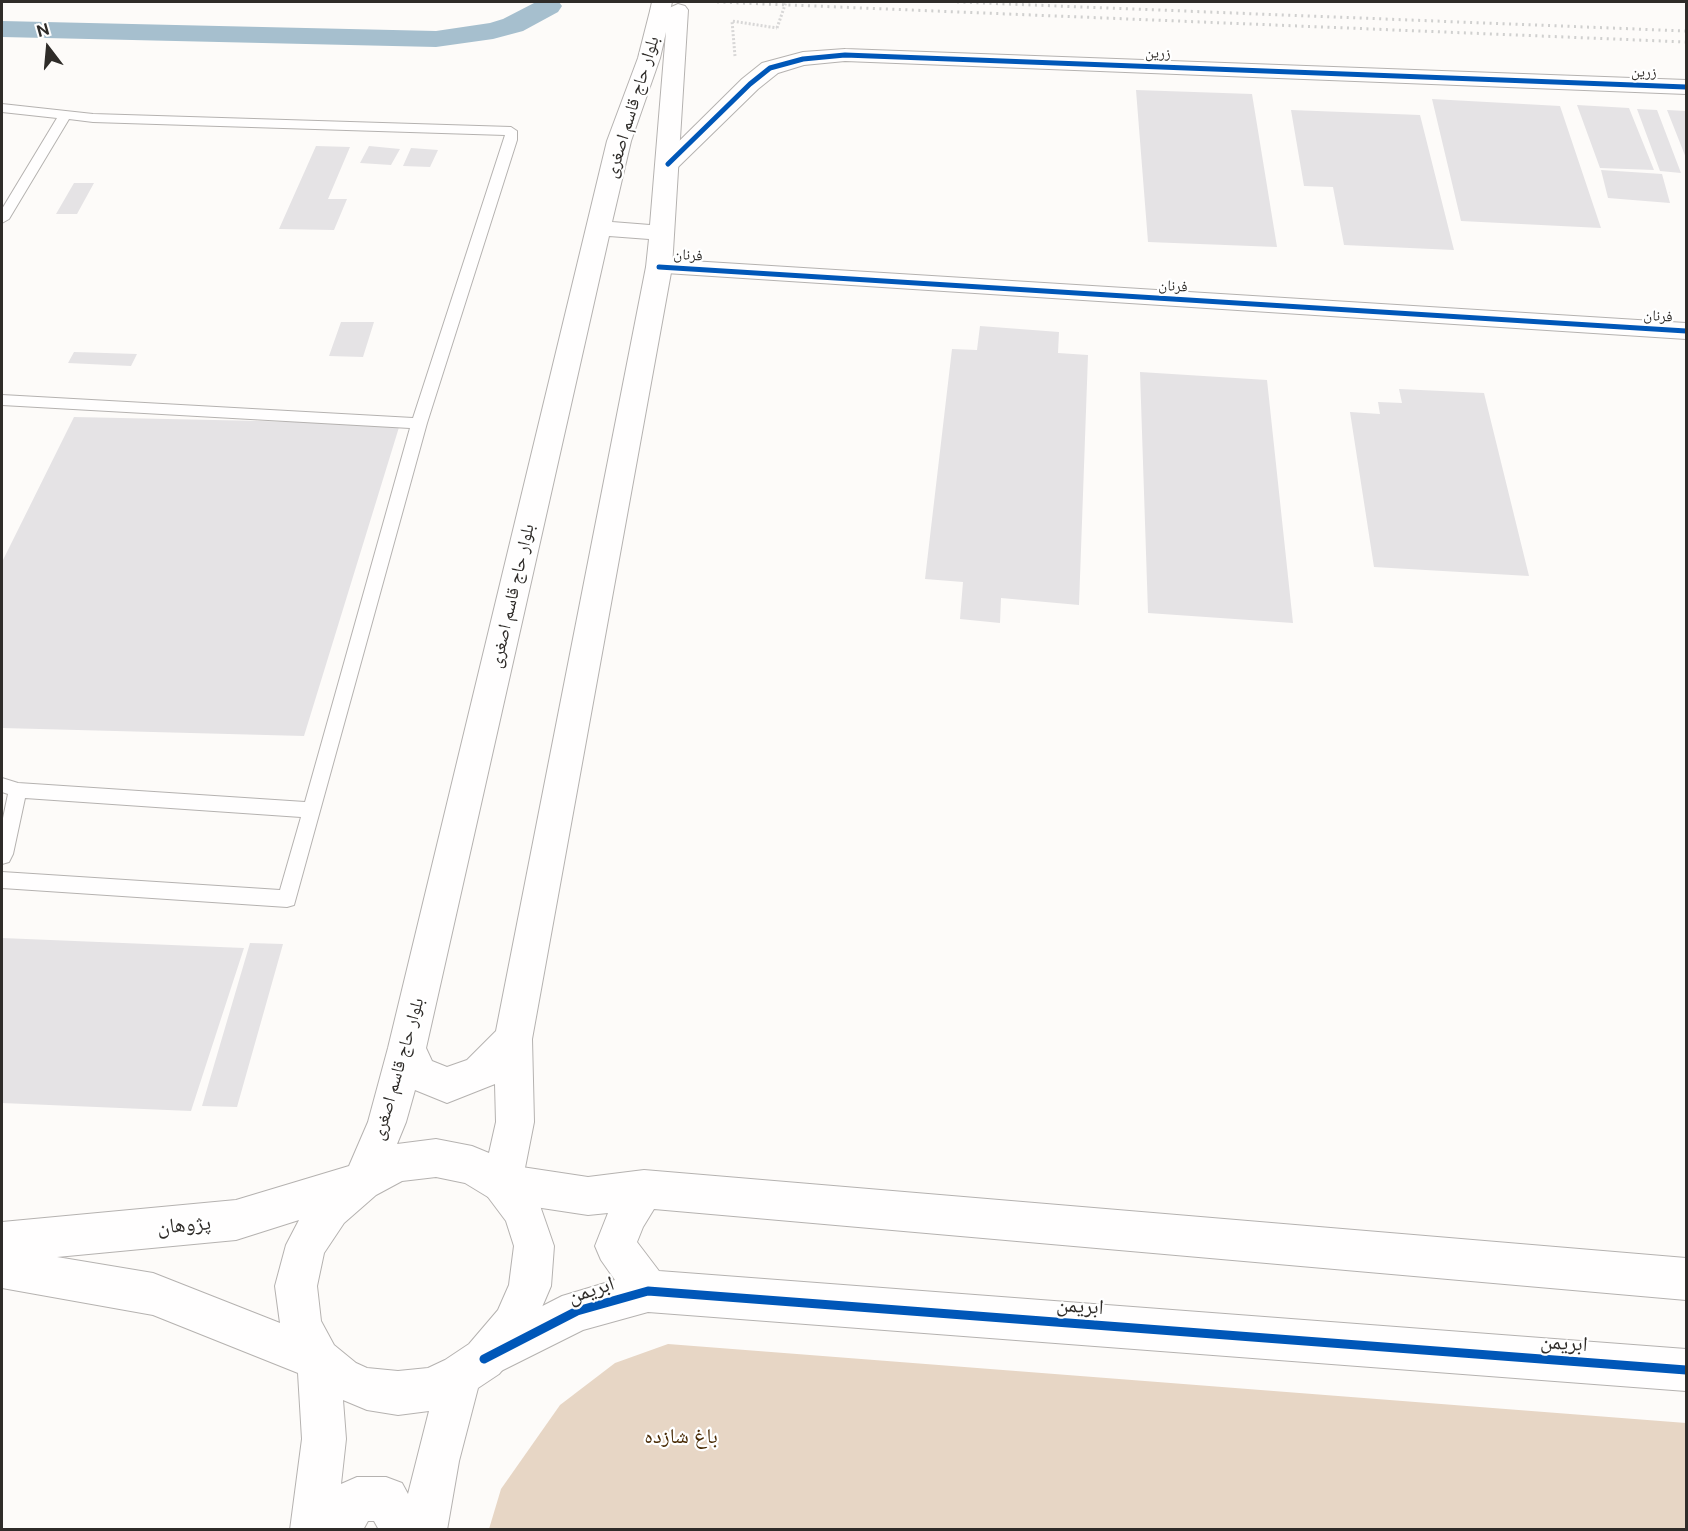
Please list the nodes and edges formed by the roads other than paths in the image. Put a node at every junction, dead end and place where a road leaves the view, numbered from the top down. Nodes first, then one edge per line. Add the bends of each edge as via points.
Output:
1 (670, 6) edge
2 (1686, 87) edge
3 (2, 108) edge
4 (65, 115) junction
5 (668, 164) junction
6 (2, 219) edge
7 (599, 228) junction
8 (662, 233) junction
9 (658, 267) junction
10 (1686, 331) edge
11 (2, 400) edge
12 (419, 423) junction
13 (10, 787) edge
14 (312, 810) junction
15 (2, 856) edge
16 (2, 880) edge
17 (513, 1039) junction
18 (407, 1048) junction
19 (362, 1181) junction
20 (502, 1183) junction
21 (644, 1189) junction
22 (2, 1242) edge
23 (2, 1268) edge
24 (1686, 1279) edge
25 (648, 1291) junction
26 (319, 1360) junction
27 (472, 1367) junction
28 (1686, 1370) edge
29 (313, 1530) edge
30 (336, 1530) edge
31 (405, 1530) edge
32 (424, 1530) edge

1 - 5 main road, بلوار حاج قاسم اصغری
1 - 7 main road, بلوار حاج قاسم اصغری via 619,141
2 - 5 main road, زرین via 845,55 802,58 770,68
3 - 4 lane
4 - 6 lane
4 - 12 lane via 511,131
5 - 8 main road, بلوار حاج قاسم اصغری
7 - 8 main road
7 - 18 main road, بلوار حاج قاسم اصغری
8 - 9 main road, بلوار حاج قاسم اصغری
9 - 10 main road, فرنان
9 - 17 main road, بلوار حاج قاسم اصغری
11 - 12 lane
12 - 14 lane
13 - 14 lane
13 - 15 lane
14 - 16 lane via 287,899
17 - 18 main road via 480,1073 447,1085 418,1074
17 - 20 main road, بلوار حاج قاسم اصغری via 515,1122
18 - 19 main road, بلوار حاج قاسم اصغری via 387,1122
19 - 20 main road via 398,1163 436,1158 472,1165
19 - 22 main road, پژوهان via 236,1220
19 - 26 main road via 330,1209 306,1245 296,1286 301,1325
20 - 21 main road via 588,1196
20 - 27 main road via 523,1211 534,1246 530,1286 513,1325
21 - 24 main road
21 - 25 main road via 627,1215 615,1246
23 - 26 main road via 153,1294
25 - 27 main road, ابریمن via 577,1311
25 - 28 main road, ابریمن
26 - 27 main road, ابریمن via 340,1378 367,1389 398,1393 430,1389
26 - 29 main road via 324,1438
27 - 32 main road via 437,1461
30 - 31 main road via 357,1499 386,1499

